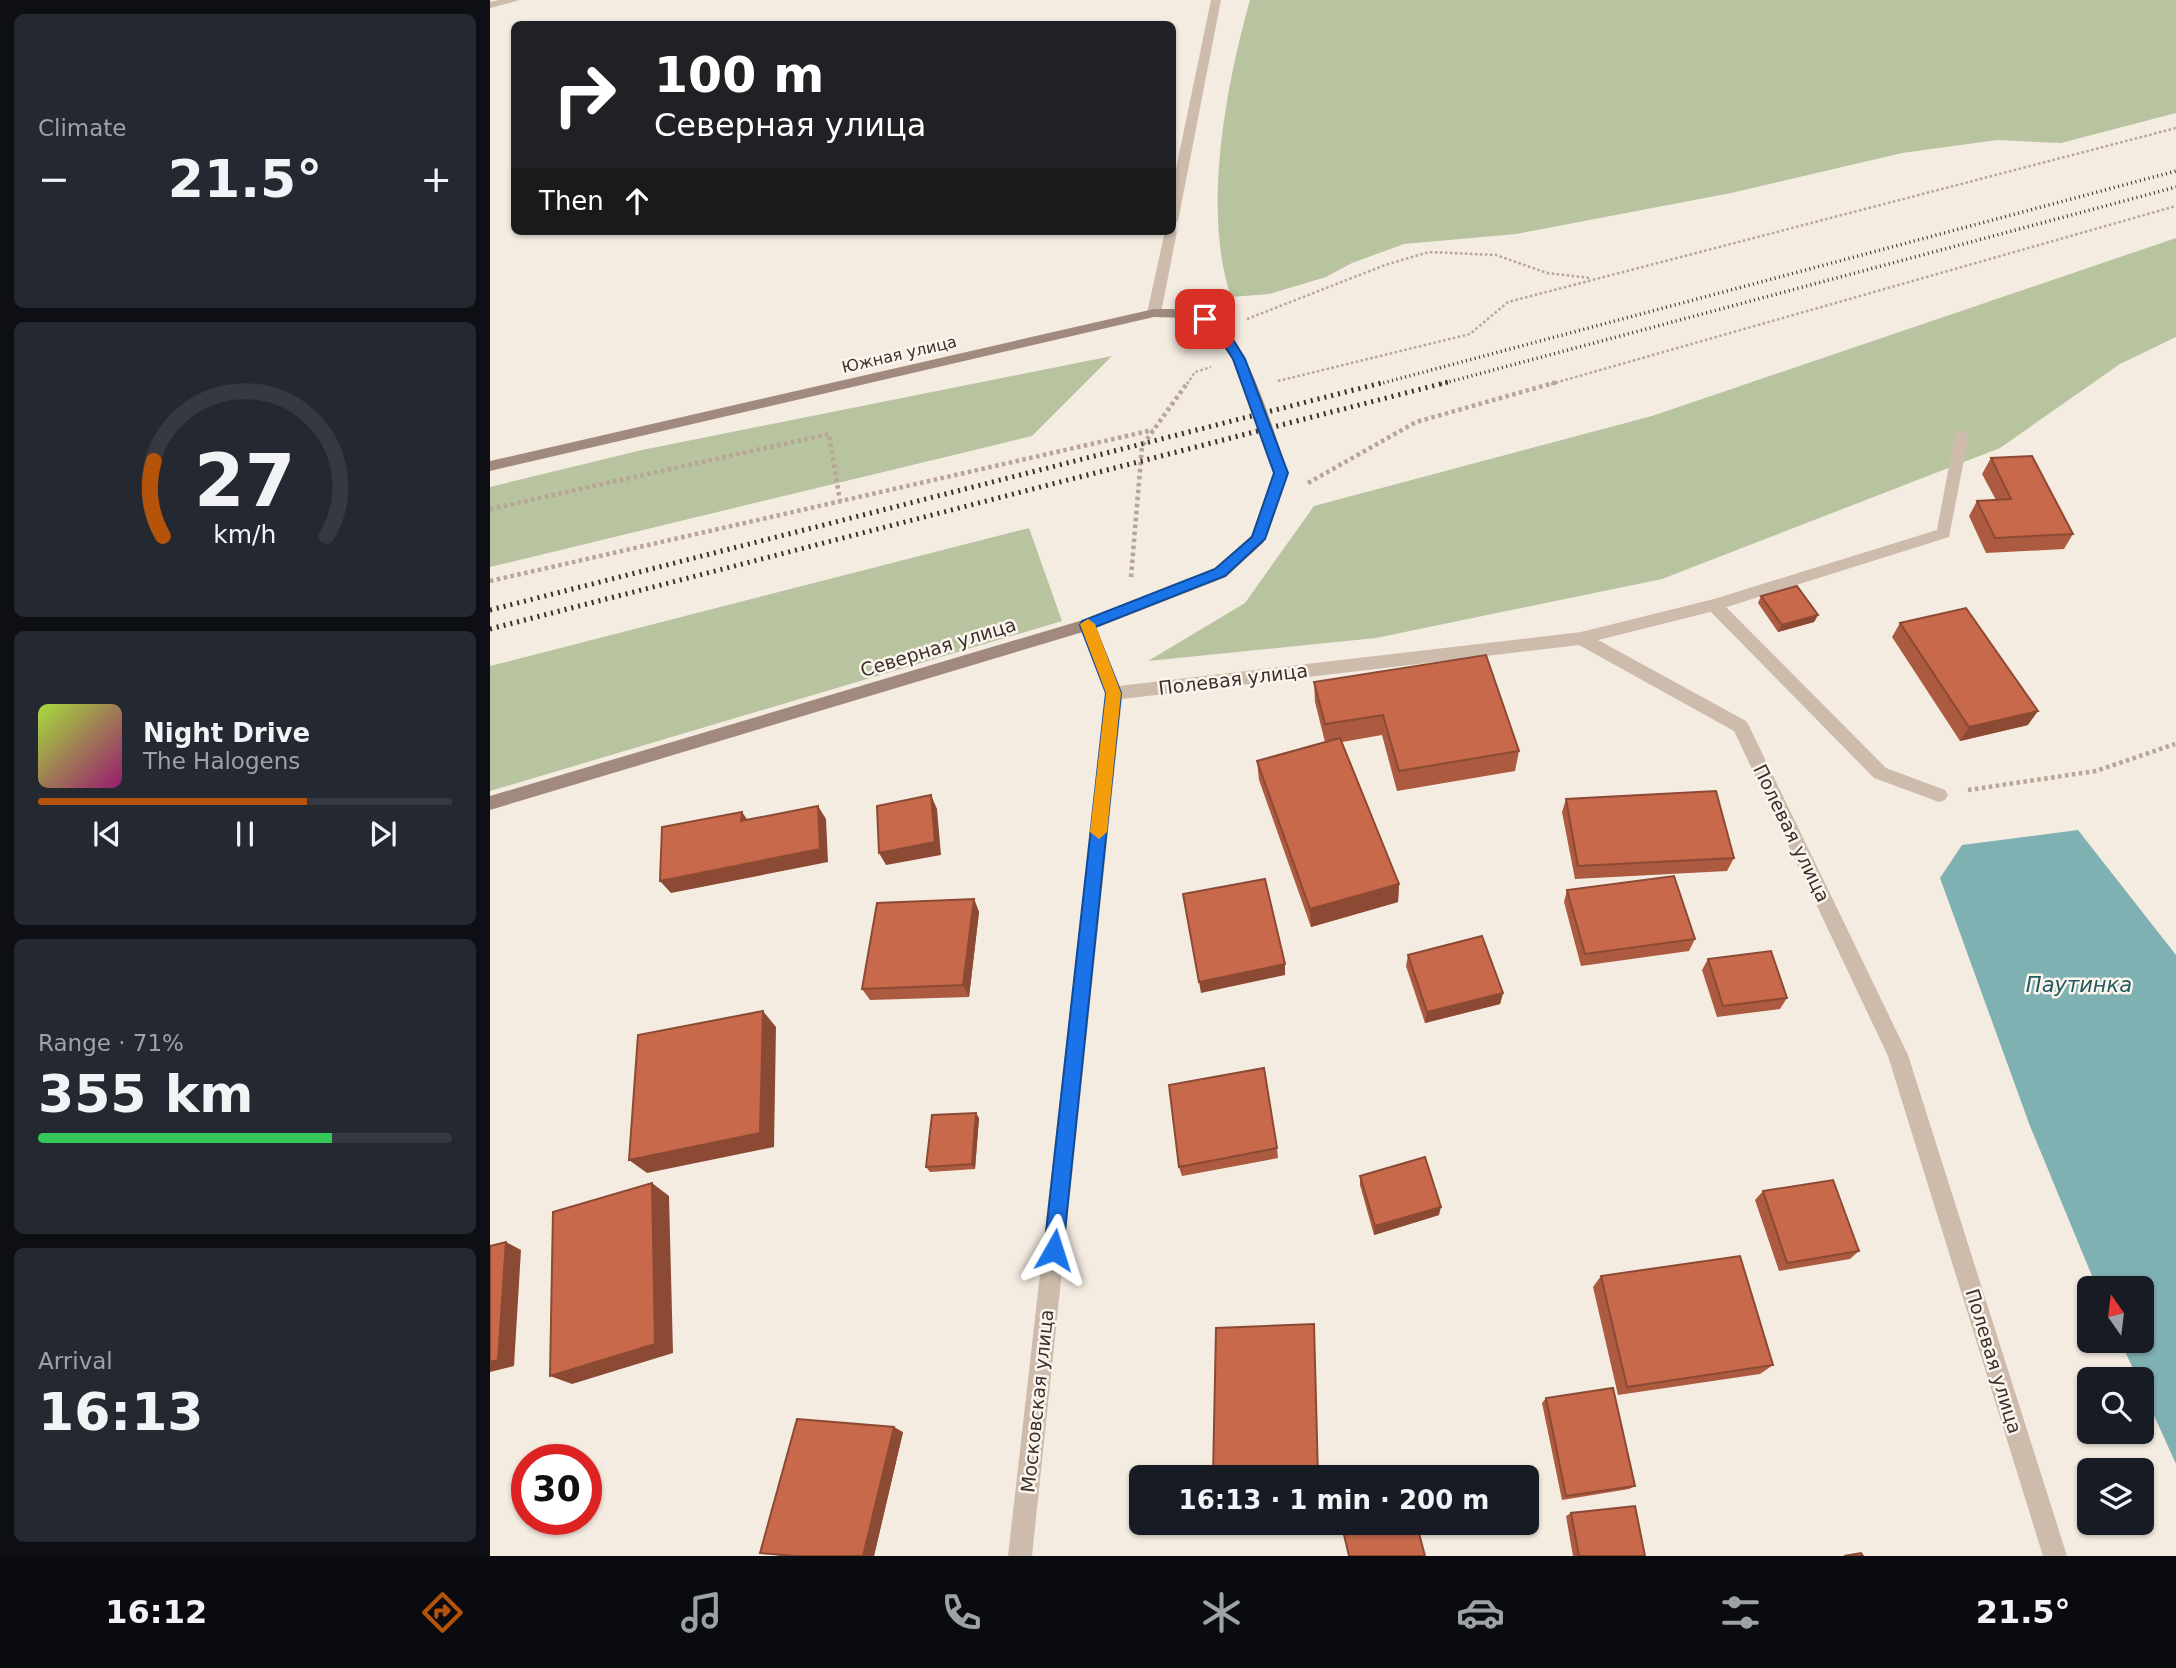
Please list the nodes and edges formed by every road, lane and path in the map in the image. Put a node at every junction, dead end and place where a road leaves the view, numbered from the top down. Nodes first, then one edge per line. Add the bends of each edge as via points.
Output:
1 (515, 0) edge
2 (1216, 0) edge
3 (490, 5) edge
4 (2176, 128) edge
5 (1176, 201) edge
6 (2176, 206) edge
7 (1170, 235) edge
8 (1594, 279) junction
9 (1154, 313) junction
10 (1219, 328) junction
11 (1239, 359) junction
12 (1249, 388) junction
13 (1153, 430) junction
14 (1962, 434) dead end
15 (490, 466) edge
16 (841, 501) junction
17 (1273, 502) junction
18 (490, 509) edge
19 (490, 581) edge
20 (1714, 605) junction
21 (1129, 608) junction
22 (1087, 625) junction
23 (1581, 638) junction
24 (1114, 693) junction
25 (2175, 744) edge
26 (1939, 795) joint
27 (490, 803) edge
28 (1020, 1556) edge
29 (2055, 1556) edge

1 - 3 street
2 - 5 street
4 - 8 path
6 - 17 path via 1416,422
7 - 9 street
8 - 10 path via 1547,273 1496,255 1429,252
8 - 12 path via 1507,302 1470,334
9 - 10 street, Южная улица via 1187,314
9 - 15 street, Южная улица
10 - 11 street
11 - 12 street
11 - 13 path via 1195,372
12 - 17 street, Северная улица via 1281,473
13 - 16 path
13 - 21 path via 1142,446 1139,462
14 - 20 street via 1944,533
16 - 18 path via 829,434
16 - 19 path
17 - 21 street, Северная улица via 1258,539 1220,573
20 - 23 street
20 - 26 street via 1880,773
21 - 22 street, Северная улица
22 - 24 street, Московская улица
22 - 27 street, Северная улица
23 - 24 street, Полевая улица
23 - 29 street, Полевая улица via 1740,726 1898,1055
24 - 28 street, Московская улица
25 - 26 path via 2096,771

